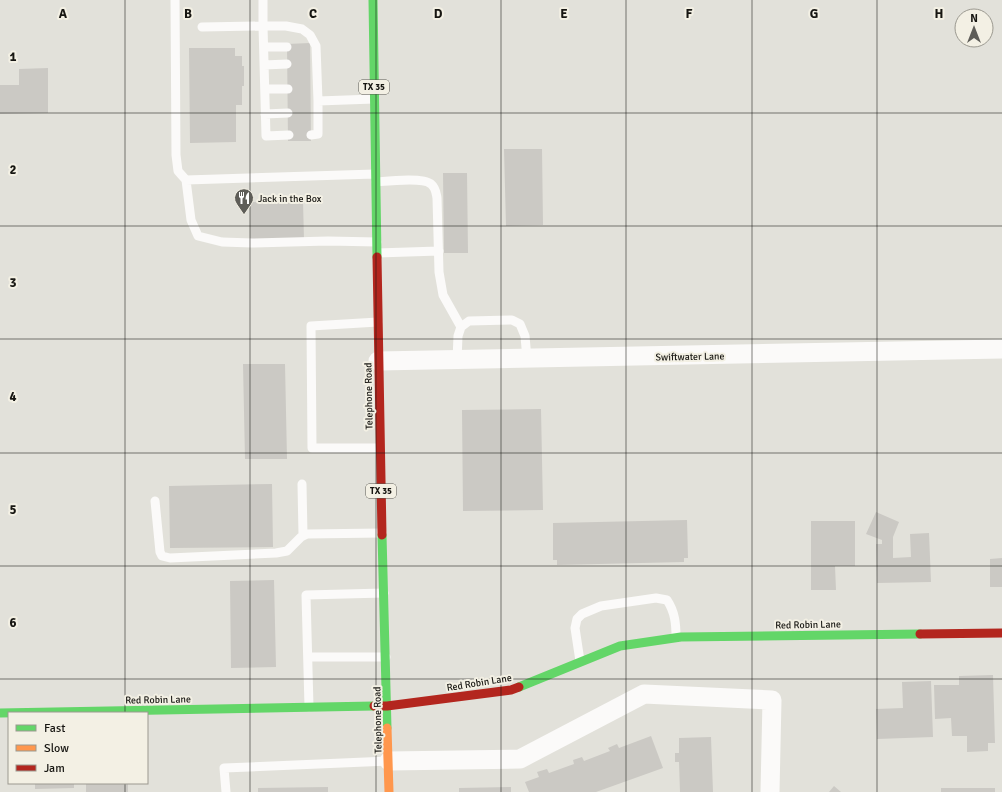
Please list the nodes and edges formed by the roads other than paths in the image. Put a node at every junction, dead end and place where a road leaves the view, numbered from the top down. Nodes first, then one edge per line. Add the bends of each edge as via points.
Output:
1 (175, 0) edge
2 (263, 0) edge
3 (373, 0) edge
4 (264, 26) junction
5 (202, 27) dead end
6 (264, 47) junction
7 (287, 47) dead end
8 (288, 64) dead end
9 (264, 65) junction
10 (265, 89) junction
11 (288, 89) dead end
12 (374, 99) junction
13 (318, 101) junction
14 (288, 113) dead end
15 (265, 114) junction
16 (312, 134) dead end
17 (289, 135) dead end
18 (376, 178) junction
19 (186, 180) junction
20 (377, 242) junction
21 (439, 251) junction
22 (377, 253) junction
23 (378, 322) junction
24 (461, 327) junction
25 (1002, 349) edge
26 (527, 359) junction
27 (457, 360) junction
28 (378, 361) junction
29 (380, 448) junction
30 (302, 484) dead end
31 (155, 501) dead end
32 (382, 532) junction
33 (304, 535) junction
34 (384, 593) junction
35 (1002, 633) edge
36 (676, 637) junction
37 (308, 657) junction
38 (386, 657) junction
39 (580, 662) junction
40 (387, 706) junction
41 (309, 707) junction
42 (52, 712) edge
43 (389, 761) junction
44 (226, 792) edge
45 (389, 792) edge
46 (770, 792) edge

1 - 19 lane via 176,155 178,171
2 - 4 lane
3 - 12 street, Telephone Road / TX 35
4 - 5 lane
4 - 6 lane
4 - 13 lane via 302,29 310,35 314,88
6 - 7 lane
6 - 9 lane
8 - 9 lane
9 - 10 lane
10 - 11 lane
10 - 15 lane
12 - 13 lane
12 - 18 street, Telephone Road / TX 35
13 - 16 lane via 314,112 318,134
14 - 15 lane
15 - 17 lane via 266,136
18 - 19 lane
18 - 20 street, Telephone Road / TX 35
18 - 21 lane via 430,183 438,198
19 - 20 lane via 191,220 198,236 222,242
20 - 22 street, Telephone Road / TX 35
21 - 22 lane
21 - 24 lane via 443,295
22 - 23 street, Telephone Road / TX 35
23 - 28 street, Telephone Road / TX 35
23 - 29 lane via 311,326 312,448
24 - 26 lane via 469,322 512,320 520,324 525,336
24 - 27 lane
25 - 26 street, Swiftwater Lane
26 - 27 street, Swiftwater Lane
27 - 28 street, Swiftwater Lane
28 - 29 street, Telephone Road / TX 35
29 - 32 street, Telephone Road / TX 35
30 - 33 lane
31 - 33 lane via 160,552 166,558 276,553 287,550
32 - 33 lane
32 - 34 street, Telephone Road / TX 35
34 - 37 lane via 306,595
34 - 38 street, Telephone Road / TX 35
35 - 36 street, Red Robin Lane
36 - 39 street, Red Robin Lane via 620,646
36 - 39 lane via 672,607 667,600 656,598 600,606 576,619
37 - 38 lane
37 - 41 lane
38 - 40 street, Telephone Road / TX 35
39 - 40 street, Red Robin Lane via 511,690
40 - 41 street, Red Robin Lane
40 - 43 street, Telephone Road / TX 35
41 - 42 street, Red Robin Lane
43 - 44 lane via 224,768
43 - 45 street, Telephone Road / TX 35
43 - 46 street via 520,759 644,694 772,700

